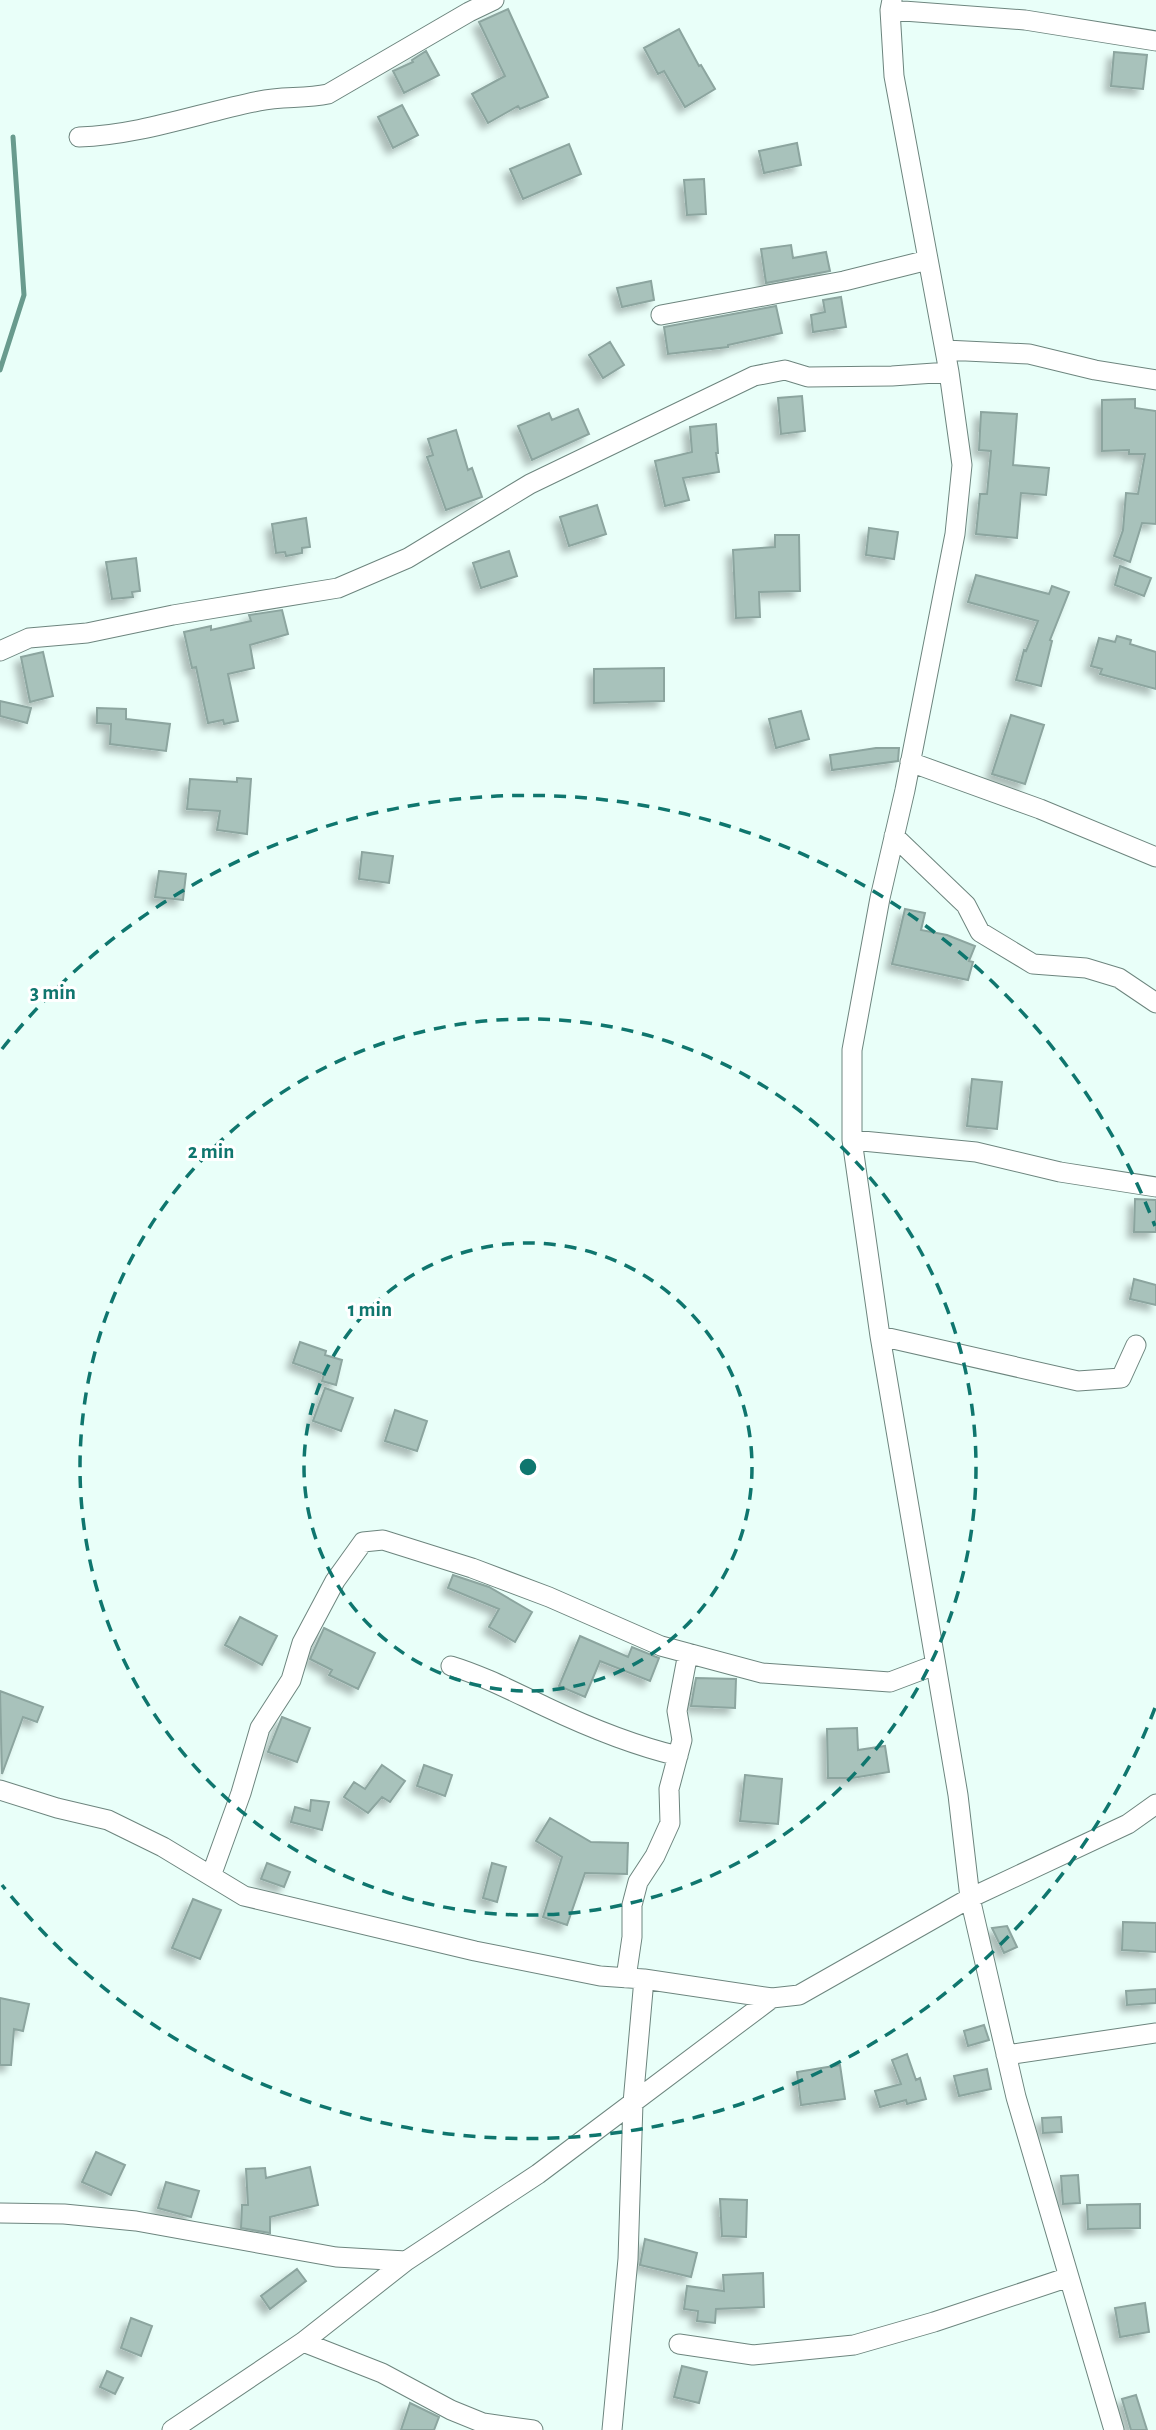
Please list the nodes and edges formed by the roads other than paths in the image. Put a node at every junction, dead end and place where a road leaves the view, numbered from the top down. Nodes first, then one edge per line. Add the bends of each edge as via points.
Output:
1 (494, 0) edge
2 (891, 5) edge
3 (1156, 41) edge
4 (79, 137) dead end
5 (928, 260) junction
6 (661, 315) dead end
7 (945, 350) junction
8 (949, 372) junction
9 (1156, 380) edge
10 (0, 651) edge
11 (910, 762) junction
12 (894, 836) junction
13 (1156, 857) edge
14 (1156, 1003) edge
15 (852, 1140) junction
16 (1156, 1187) edge
17 (880, 1336) junction
18 (1136, 1345) dead end
19 (688, 1653) junction
20 (935, 1665) junction
21 (451, 1666) dead end
22 (678, 1756) junction
23 (0, 1790) edge
24 (1156, 1804) edge
25 (211, 1875) junction
26 (970, 1898) junction
27 (635, 1979) junction
28 (772, 1998) junction
29 (1156, 2033) edge
30 (1006, 2055) junction
31 (633, 2103) junction
32 (0, 2213) edge
33 (406, 2261) junction
34 (1069, 2277) junction
35 (303, 2342) junction
36 (679, 2344) dead end
37 (172, 2430) edge
38 (533, 2430) edge
39 (611, 2430) edge
40 (1114, 2430) edge

1 - 4 street via 328,94 269,99 110,136
2 - 3 street
2 - 5 street via 894,76
5 - 6 street via 844,281
5 - 7 street
7 - 8 street
7 - 9 street via 1030,354
8 - 10 street via 808,377 785,370 754,376 530,484 408,558 338,588 87,633 29,638
8 - 11 street via 962,465 955,534
11 - 12 street
11 - 13 street
12 - 14 street via 966,905 980,932 1033,964 1086,968 1119,978
12 - 15 street via 852,1050
15 - 16 street via 976,1152 1060,1172
15 - 17 street
17 - 18 street via 1078,1381 1121,1378
17 - 20 street
19 - 20 street via 762,1673 890,1682
19 - 22 street via 677,1712 682,1740
19 - 25 street via 471,1568 383,1540 363,1542 335,1581 302,1643 291,1680 260,1728
20 - 26 street
21 - 22 street via 610,1735
22 - 27 street via 669,1788 670,1823 638,1882 632,1905
23 - 25 street via 108,1820
24 - 26 street via 1128,1824
25 - 27 street via 244,1896 475,1951
26 - 28 street via 809,1990
26 - 30 street
27 - 28 street
27 - 31 street
28 - 31 street
29 - 30 street
30 - 34 street
31 - 33 street via 538,2174
31 - 39 street via 628,2259
32 - 33 street via 136,2221 336,2257
33 - 35 street
34 - 36 street via 854,2345 753,2355
34 - 40 street
35 - 37 street
35 - 38 street via 382,2373 483,2423

